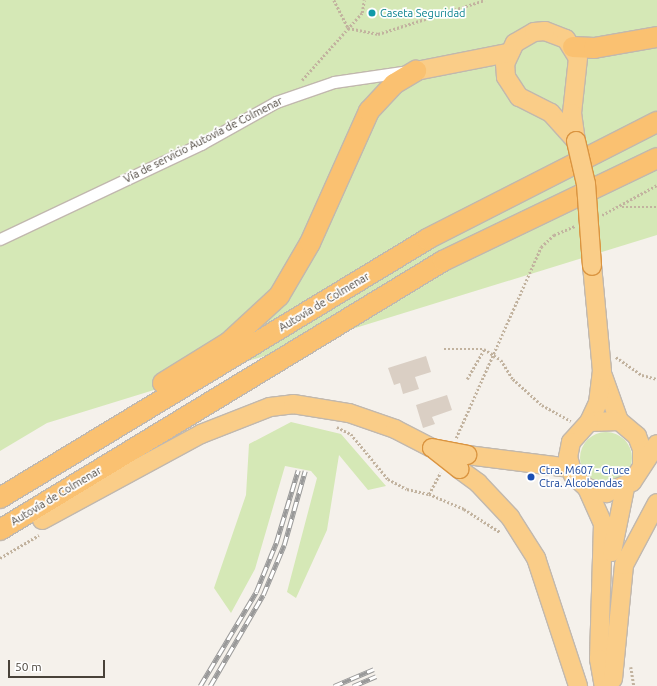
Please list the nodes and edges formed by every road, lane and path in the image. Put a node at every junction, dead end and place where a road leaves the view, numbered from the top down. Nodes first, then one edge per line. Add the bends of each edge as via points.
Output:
1 (334, 0) edge
2 (364, 0) edge
3 (485, 0) edge
4 (348, 28) junction
5 (657, 37) edge
6 (573, 48) junction
7 (508, 53) junction
8 (416, 71) junction
9 (298, 83) dead end
10 (657, 122) edge
11 (576, 141) junction
12 (657, 158) edge
13 (657, 184) edge
14 (622, 207) junction
15 (657, 207) edge
16 (600, 216) dead end
17 (578, 225) dead end
18 (0, 240) edge
19 (598, 339) junction
20 (444, 349) dead end
21 (484, 349) junction
22 (493, 355) junction
23 (602, 372) junction
24 (467, 379) dead end
25 (657, 379) edge
26 (619, 421) junction
27 (332, 424) dead end
28 (585, 425) junction
29 (460, 430) dead end
30 (657, 444) edge
31 (463, 462) junction
32 (642, 464) junction
33 (570, 468) junction
34 (440, 473) dead end
35 (587, 488) junction
36 (625, 488) junction
37 (0, 490) edge
38 (429, 494) junction
39 (0, 498) edge
40 (657, 503) edge
41 (44, 525) junction
42 (0, 530) edge
43 (505, 537) dead end
44 (0, 546) edge
45 (0, 558) edge
46 (610, 684) edge
47 (578, 686) edge

1 - 4 path
2 - 4 path via 362,13
3 - 4 path via 378,34
4 - 9 path
5 - 6 highway via 594,48
6 - 7 highway via 556,33 539,31 523,36
6 - 11 highway via 579,70 574,91
7 - 8 highway
7 - 11 highway via 506,77 511,88 519,97 551,113
8 - 18 street, Vía de servicio Autovía de Colmenar via 334,82 276,102 201,144
8 - 37 highway via 394,84 369,111 300,263 265,311 229,342 37,460
10 - 39 highway, Autovía de Colmenar via 427,239
11 - 19 highway, bridge via 586,184
12 - 42 highway, Autovía de Colmenar via 443,261
13 - 14 path
14 - 15 path
14 - 16 path
17 - 22 path via 554,235 541,247
19 - 23 highway
19 - 25 path via 623,364
20 - 21 path
21 - 22 path
21 - 24 path
22 - 28 path via 542,405
22 - 29 path
23 - 26 highway
23 - 28 highway via 598,403
26 - 28 highway
26 - 32 highway via 637,436 642,449
27 - 38 path via 351,434 388,479 407,489
28 - 33 highway via 571,442
30 - 32 highway
31 - 33 highway
31 - 41 highway, bridge via 395,429 349,413 293,404 270,407 201,434
31 - 47 highway via 478,483 510,517 536,558
32 - 36 highway
33 - 35 highway
34 - 38 path
35 - 36 highway via 606,493
35 - 46 highway via 603,524 599,659
36 - 46 highway via 612,553
38 - 43 path via 464,509 496,527
40 - 46 highway via 624,565
41 - 44 highway
41 - 45 path

